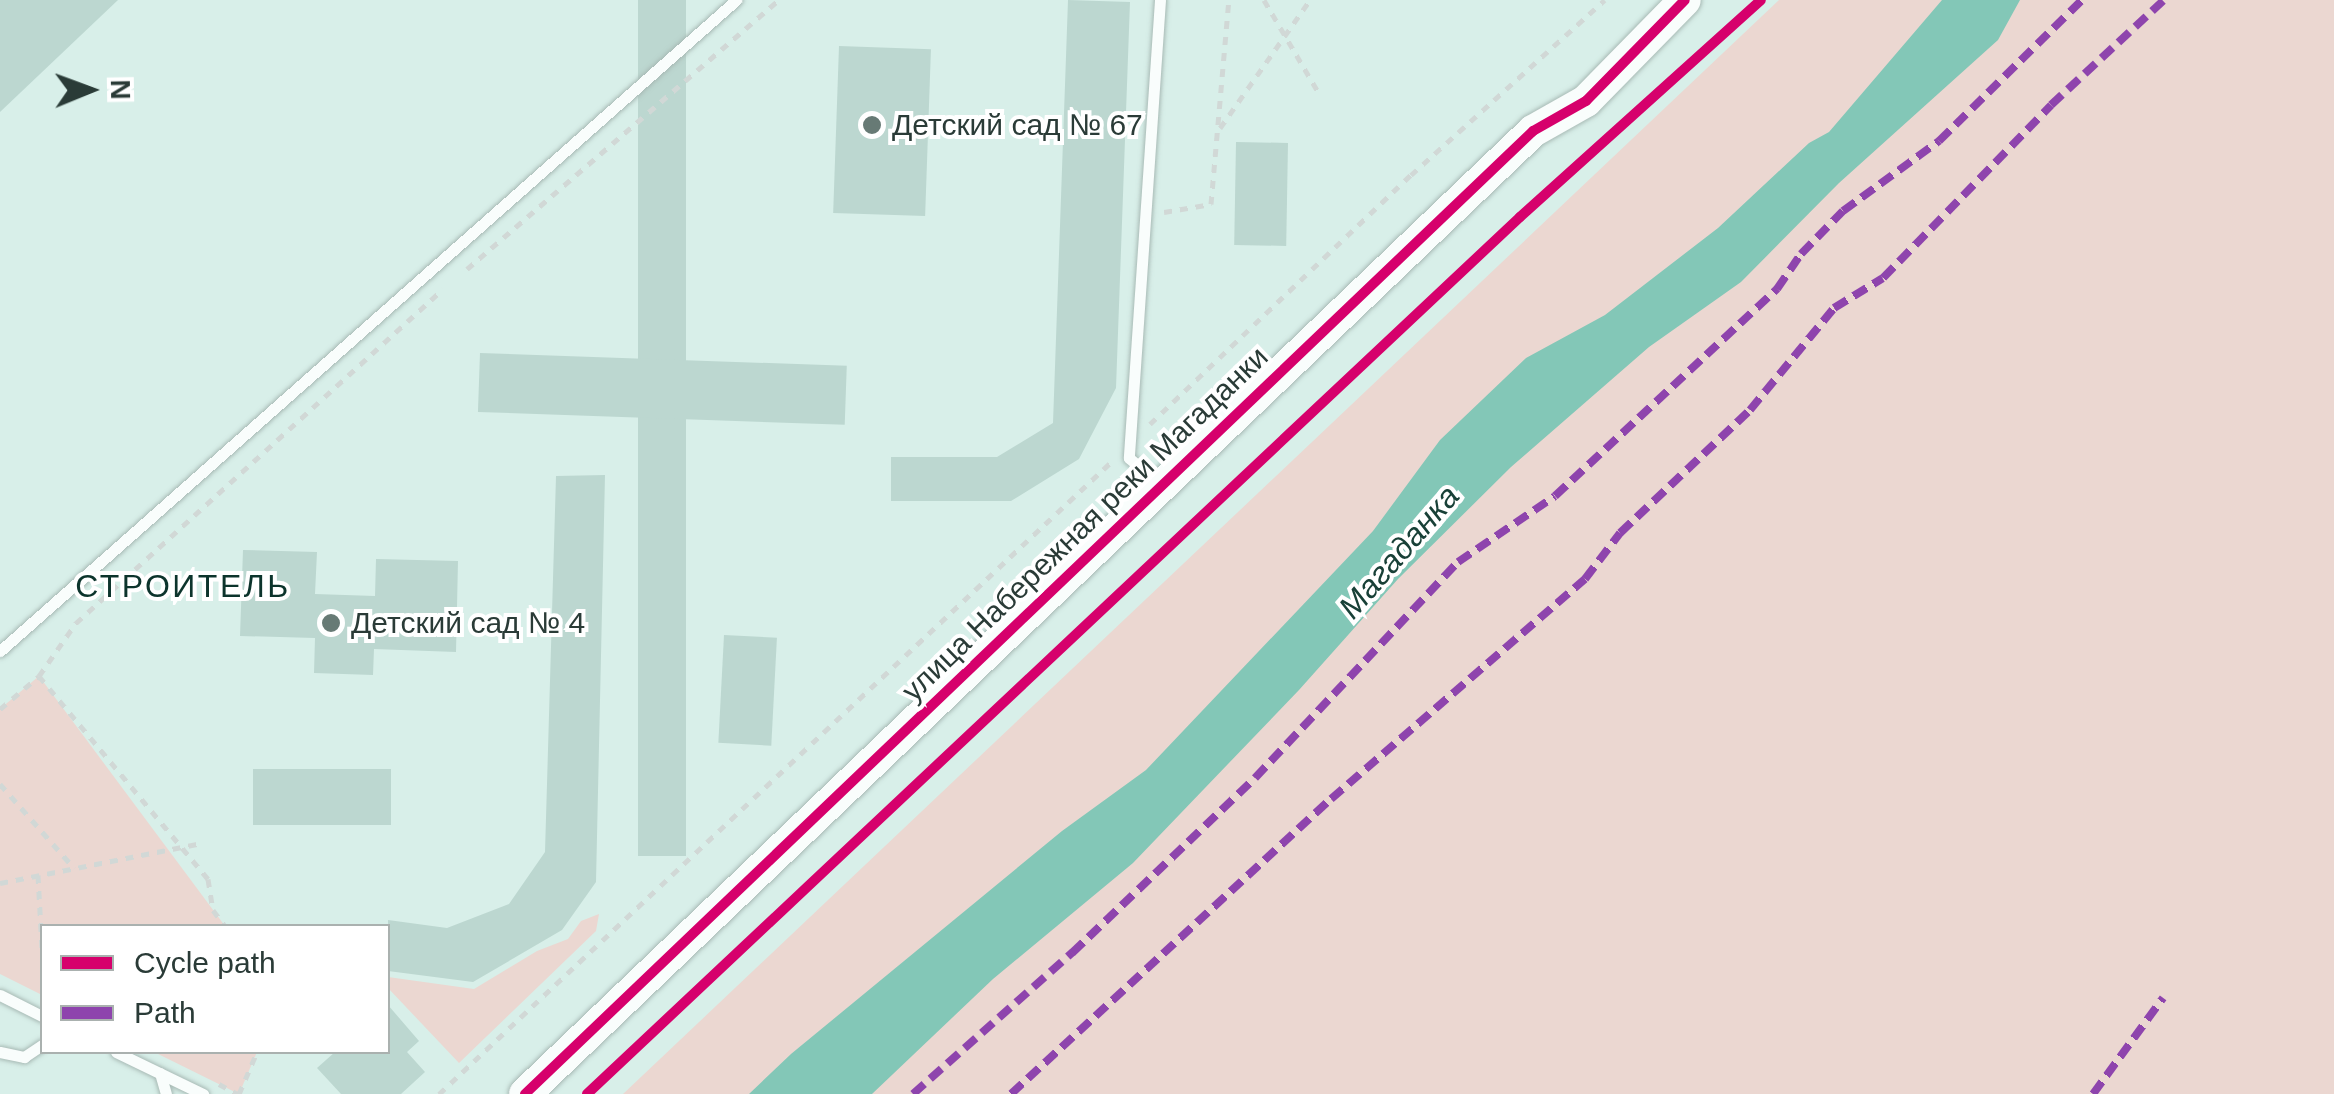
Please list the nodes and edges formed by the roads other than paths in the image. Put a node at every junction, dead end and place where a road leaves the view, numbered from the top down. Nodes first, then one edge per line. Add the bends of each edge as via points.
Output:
1 (736, 0) edge
2 (1160, 0) edge
3 (1685, 0) edge
4 (1162, 486) junction
5 (0, 651) edge
6 (0, 994) edge
7 (40, 1015) edge
8 (40, 1045) edge
9 (0, 1052) edge
10 (120, 1054) edge
11 (160, 1072) junction
12 (166, 1094) edge
13 (203, 1094) edge
14 (526, 1094) edge

1 - 5 lane
2 - 4 lane via 1129,458
3 - 4 street, улица Набережная реки Магаданки via 1586,101 1533,132
4 - 14 street, улица Набережная реки Магаданки
6 - 7 lane
8 - 9 lane via 24,1056
10 - 11 lane
11 - 12 lane
11 - 13 lane

